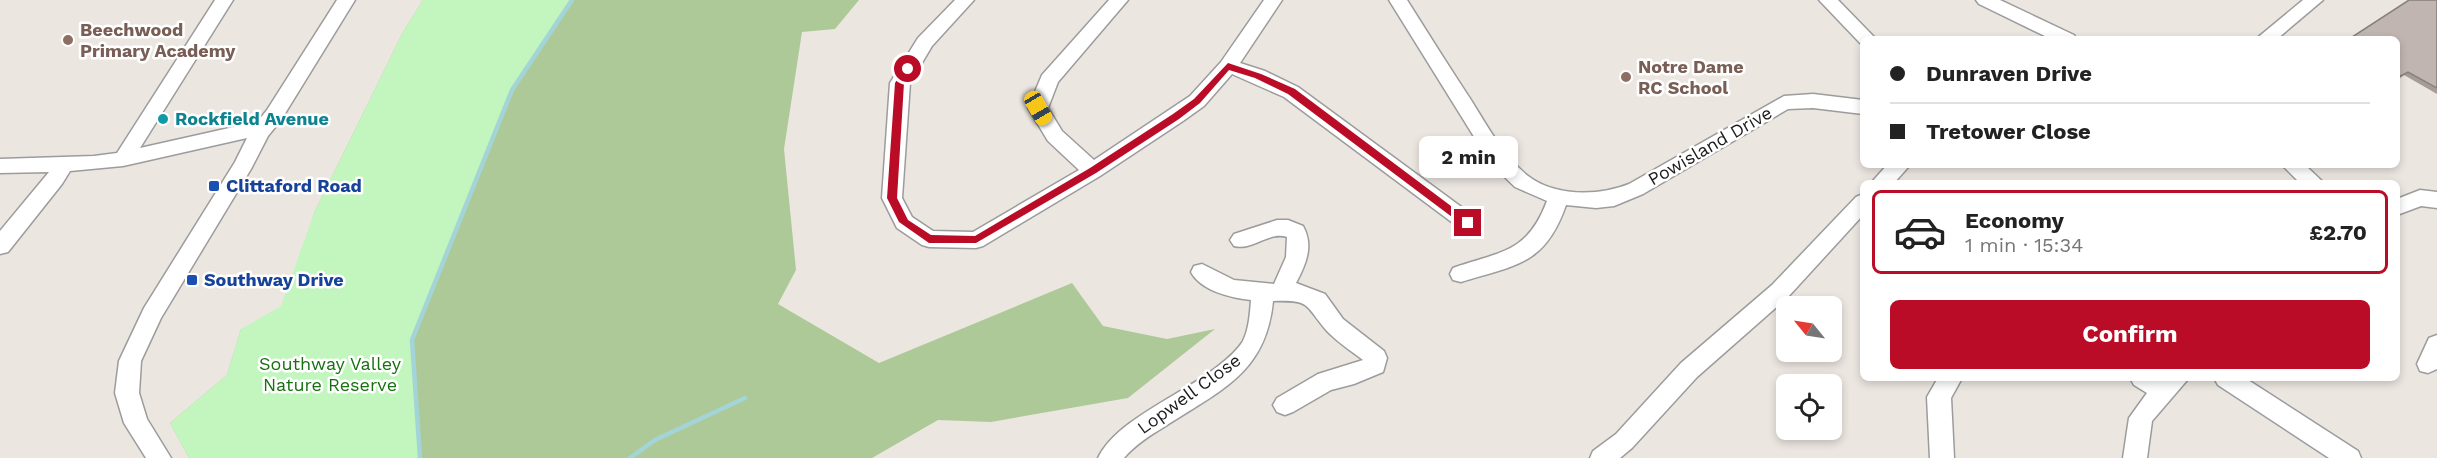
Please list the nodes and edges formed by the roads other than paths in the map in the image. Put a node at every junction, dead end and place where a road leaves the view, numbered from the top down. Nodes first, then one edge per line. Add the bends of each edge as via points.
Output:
1 (224, 0) edge
2 (346, 0) edge
3 (965, 0) edge
4 (1119, 0) edge
5 (1273, 0) edge
6 (1398, 0) edge
7 (1828, 0) edge
8 (1984, 0) edge
9 (2314, 0) edge
10 (1864, 36) edge
11 (2061, 36) edge
12 (2269, 36) edge
13 (1228, 66) junction
14 (1860, 107) edge
15 (260, 132) junction
16 (123, 159) junction
17 (63, 165) junction
18 (0, 166) edge
19 (1897, 168) edge
20 (2296, 168) edge
21 (1093, 171) junction
22 (1884, 180) edge
23 (2310, 180) edge
24 (1559, 197) junction
25 (2437, 200) edge
26 (1860, 205) edge
27 (2400, 206) edge
28 (1468, 223) dead end
29 (1241, 240) dead end
30 (0, 246) edge
31 (1202, 272) dead end
32 (1461, 274) dead end
33 (1272, 292) junction
34 (1948, 381) edge
35 (2231, 381) edge
36 (2160, 382) edge
37 (1285, 405) dead end
38 (159, 458) edge
39 (1110, 458) edge
40 (1602, 458) edge
41 (1942, 458) edge
42 (2134, 458) edge
43 (2349, 458) edge

1 - 16 street
2 - 15 street
3 - 21 street via 925,42 900,83 892,198 904,222 929,239 976,240
4 - 21 street via 1049,80 1038,108 1055,136
5 - 13 street
6 - 24 street, Powisland Drive via 1498,159 1522,182
7 - 10 street
8 - 11 street
9 - 12 street
13 - 21 street via 1197,101
13 - 28 street via 1292,92
14 - 24 street, Powisland Drive via 1813,101 1784,103 1636,189 1596,201
15 - 16 street via 247,131
15 - 38 street via 129,361 127,393 136,423
16 - 17 street
17 - 18 street
17 - 30 street
19 - 22 street
20 - 23 street
24 - 32 street via 1550,224 1538,242 1516,257
25 - 27 street via 2420,198
26 - 40 street via 1780,291 1689,370 1624,441
29 - 33 street, Lopwell Close via 1279,228 1288,228 1299,237 1297,255
31 - 33 street via 1231,288
33 - 37 street via 1298,292 1317,300 1335,325 1363,336 1376,358 1375,366 1320,384
33 - 39 street, Lopwell Close via 1251,347 1242,359 1125,439
34 - 41 street via 1939,397
35 - 43 street via 2326,434
36 - 42 street via 2141,418

